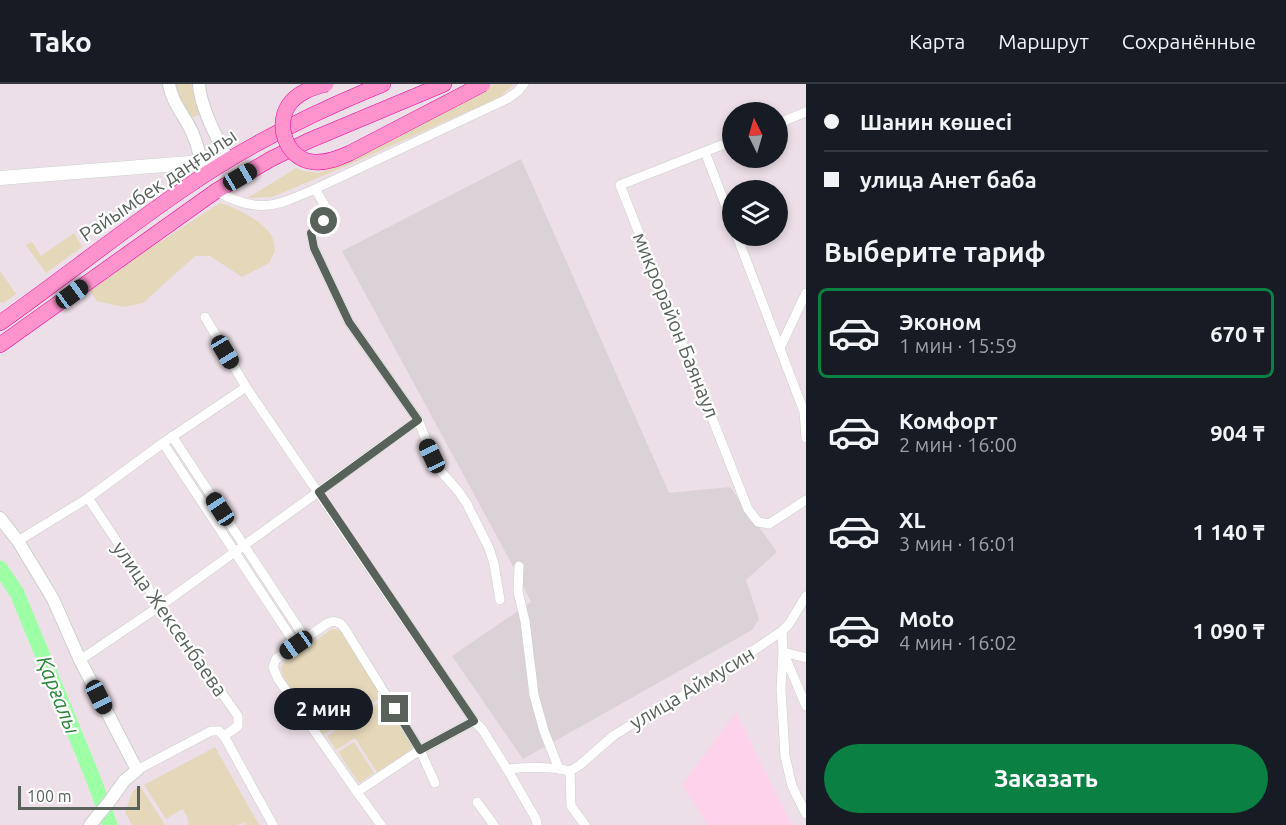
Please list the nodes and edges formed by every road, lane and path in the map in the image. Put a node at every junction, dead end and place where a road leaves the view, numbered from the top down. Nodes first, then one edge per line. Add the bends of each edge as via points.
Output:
1 (169, 84) edge
2 (199, 84) edge
3 (326, 84) edge
4 (383, 84) edge
5 (444, 84) edge
6 (483, 84) edge
7 (524, 84) edge
8 (806, 112) edge
9 (788, 119) edge
10 (213, 130) junction
11 (194, 137) junction
12 (722, 145) edge
13 (705, 152) junction
14 (228, 160) junction
15 (201, 162) junction
16 (0, 178) edge
17 (201, 178) junction
18 (315, 189) junction
19 (216, 191) junction
20 (722, 196) edge
21 (741, 246) edge
22 (806, 293) edge
23 (205, 317) dead end
24 (0, 323) edge
25 (0, 345) edge
26 (780, 348) junction
27 (246, 387) junction
28 (418, 420) junction
29 (172, 436) junction
30 (806, 438) edge
31 (163, 443) junction
32 (319, 492) junction
33 (88, 498) junction
34 (806, 500) edge
35 (0, 518) edge
36 (18, 541) junction
37 (244, 545) junction
38 (235, 551) junction
39 (519, 566) dead end
40 (806, 597) edge
41 (500, 600) dead end
42 (160, 606) junction
43 (782, 631) junction
44 (305, 638) junction
45 (296, 645) junction
46 (783, 652) junction
47 (806, 658) edge
48 (80, 660) junction
49 (806, 706) edge
50 (471, 722) junction
51 (224, 736) junction
52 (420, 750) junction
53 (507, 769) junction
54 (559, 769) junction
55 (137, 770) junction
56 (570, 771) junction
57 (435, 783) dead end
58 (359, 790) junction
59 (477, 801) dead end
60 (806, 814) edge
61 (93, 822) edge
62 (273, 825) edge
63 (381, 825) edge
64 (494, 825) edge
65 (537, 825) edge
66 (585, 825) edge

1 - 11 street
2 - 10 street
3 - 6 highway, bridge via 300,94 283,119 283,134 291,150 314,162 350,153
4 - 14 highway, Райымбек даңғылы via 304,118
5 - 19 highway, Райымбек даңғылы via 308,141
7 - 18 street via 507,99
8 - 9 street
10 - 11 street
10 - 14 street
11 - 15 street
12 - 13 street, микрорайон Баянаул
13 - 20 street
13 - 34 street, микрорайон Баянаул via 620,185 748,509 758,522 769,524
14 - 15 main road
14 - 17 highway, Райымбек даңғылы
15 - 16 main road
15 - 17 street
17 - 24 highway, Райымбек даңғылы
18 - 19 street via 268,206 247,204
18 - 28 street via 327,215 311,233 314,248 349,322
19 - 25 highway, Райымбек даңғылы
21 - 26 street
22 - 26 street
23 - 27 street
26 - 30 street via 804,412
27 - 29 street
27 - 32 street
28 - 32 street
28 - 41 street via 437,467 463,498 489,548
29 - 31 street
29 - 37 street
31 - 33 street
31 - 38 street
32 - 37 street
32 - 50 street
33 - 36 street
33 - 42 street, улица Жексенбаева
35 - 36 street
36 - 48 street via 53,599
37 - 38 street
37 - 44 street
38 - 42 street
38 - 45 street
39 - 54 street via 518,592 534,695
40 - 43 street, улица Аймусин
42 - 48 street
42 - 51 street, улица Жексенбаева via 238,716 238,726
43 - 46 street
43 - 56 street, улица Аймусин via 706,683 613,736
44 - 45 street
44 - 52 street via 329,622 344,626
45 - 58 street via 274,661 273,670
46 - 47 street
46 - 49 street
46 - 60 street via 784,756 792,786
48 - 55 street
50 - 52 street
50 - 53 street via 482,729
51 - 55 street, улица Жексенбаева via 211,731
51 - 62 street
52 - 57 street
52 - 58 street
53 - 54 street
53 - 65 street
54 - 56 street
55 - 61 street, улица Жексенбаева
56 - 66 street via 571,806
58 - 63 street
59 - 64 street

